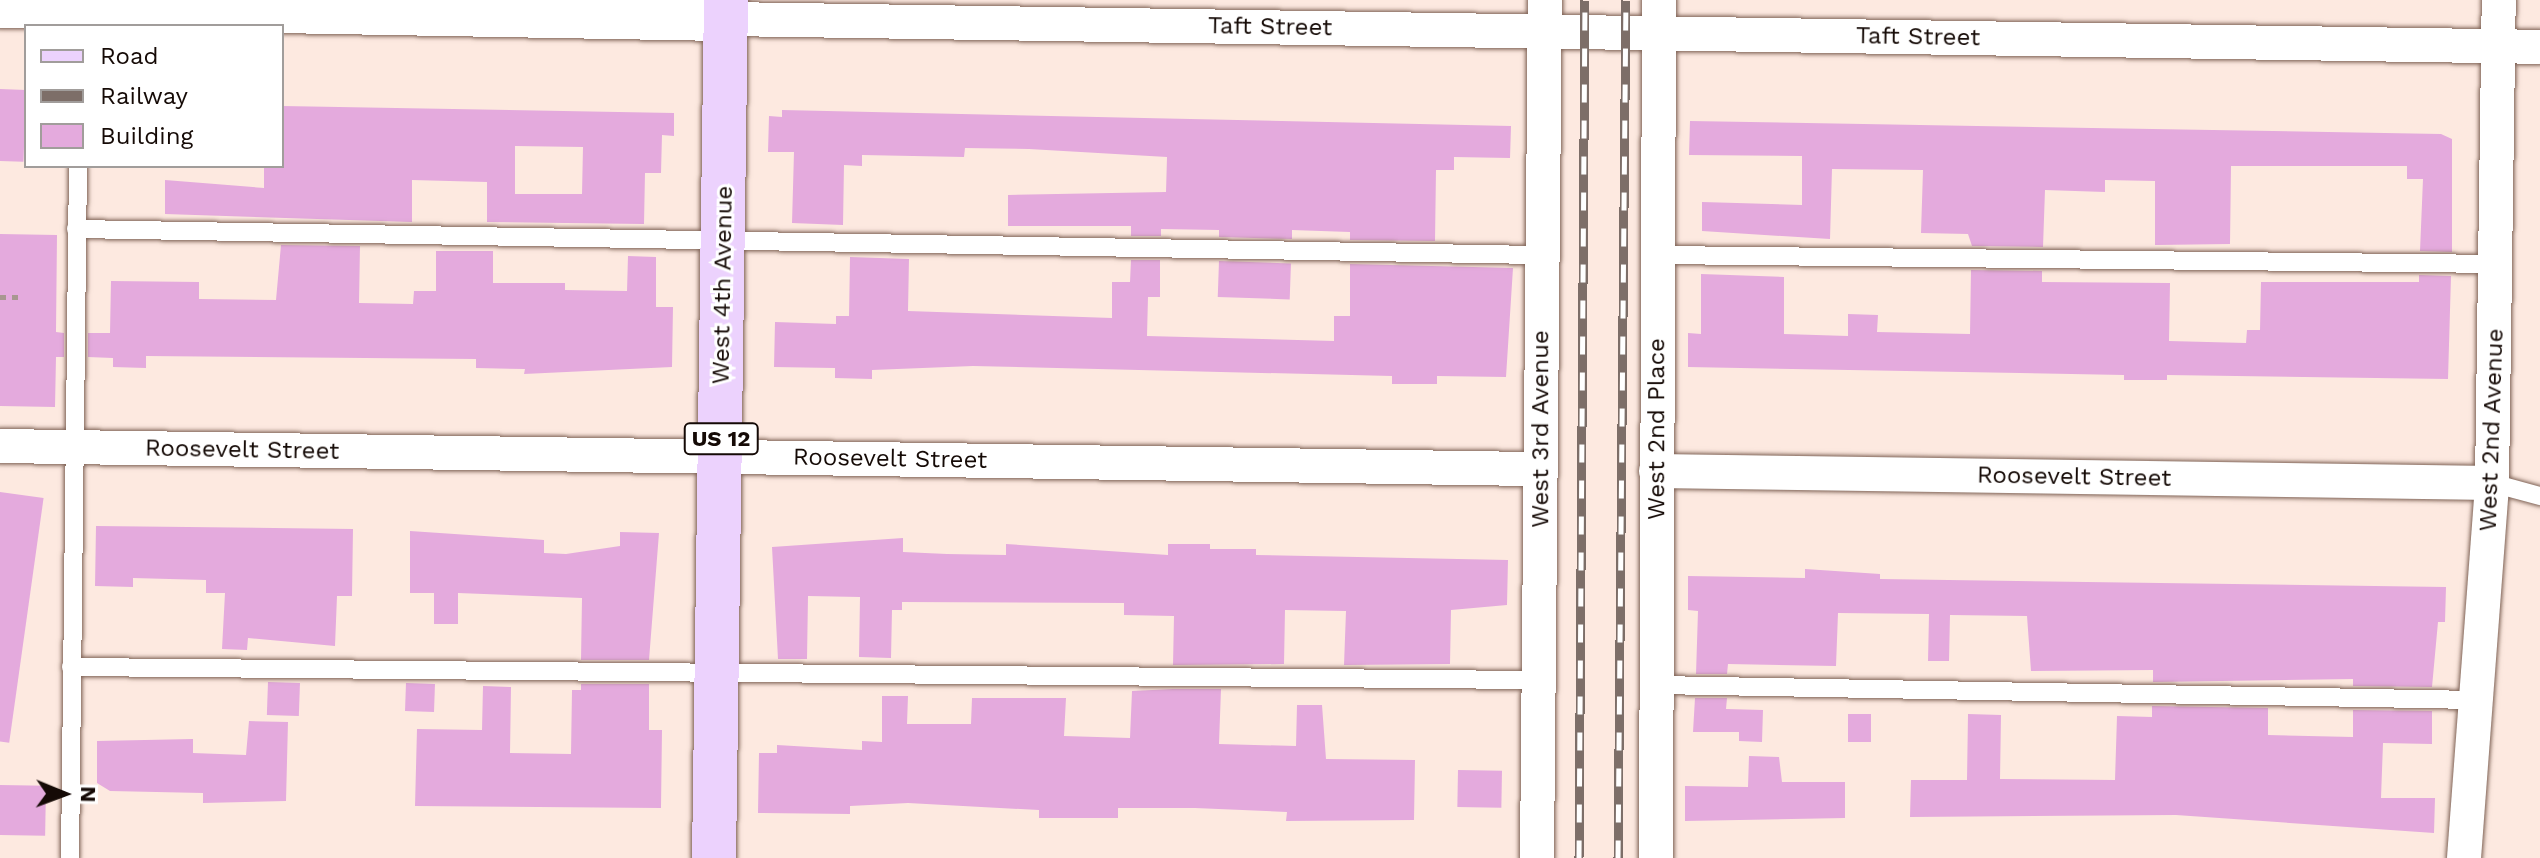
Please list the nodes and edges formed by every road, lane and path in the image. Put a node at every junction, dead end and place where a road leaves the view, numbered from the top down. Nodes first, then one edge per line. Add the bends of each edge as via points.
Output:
1 (2499, 0) edge
2 (0, 6) edge
3 (726, 10) edge
4 (83, 11) edge
5 (1545, 15) edge
6 (1659, 16) edge
7 (2498, 46) junction
8 (2540, 47) edge
9 (78, 168) edge
10 (76, 229) junction
11 (723, 240) junction
12 (1542, 255) junction
13 (1657, 255) junction
14 (2497, 264) junction
15 (0, 297) edge
16 (24, 297) dead end
17 (0, 446) edge
18 (74, 448) junction
19 (721, 456) junction
20 (1541, 469) junction
21 (1656, 471) junction
22 (2492, 483) junction
23 (2540, 496) edge
24 (71, 667) junction
25 (716, 674) junction
26 (1539, 680) junction
27 (1657, 685) junction
28 (2478, 700) junction
29 (70, 858) edge
30 (714, 858) edge
31 (1537, 858) edge
32 (1656, 858) edge
33 (2464, 858) edge

1 - 7 street, West 2nd Avenue
2 - 4 street, Taft Street
3 - 4 street, Taft Street
3 - 5 street, Taft Street
3 - 11 main road, West 4th Avenue / US 12
5 - 6 street, Taft Street
5 - 12 street, West 3rd Avenue
6 - 7 street, Taft Street
6 - 13 street, West 2nd Place
7 - 8 street, Taft Street
7 - 14 street, West 2nd Avenue
9 - 10 lane
10 - 11 lane
10 - 18 lane
11 - 12 lane
11 - 19 main road, West 4th Avenue / US 12
12 - 20 street, West 3rd Avenue
13 - 14 lane
13 - 21 street, West 2nd Place
14 - 22 street, West 2nd Avenue
15 - 16 path
17 - 18 street, Roosevelt Street
18 - 19 street, Roosevelt Street
18 - 24 lane
19 - 20 street, Roosevelt Street
19 - 25 main road, West 4th Avenue / US 12
20 - 26 street, West 3rd Avenue
21 - 22 street, Roosevelt Street
21 - 27 street, West 2nd Place
22 - 23 lane
22 - 28 street, West 2nd Avenue
24 - 25 lane
24 - 29 lane
25 - 26 lane
25 - 30 main road, West 4th Avenue / US 12
26 - 31 street, West 3rd Avenue
27 - 28 lane
27 - 32 street, West 2nd Place
28 - 33 street, West 2nd Avenue

